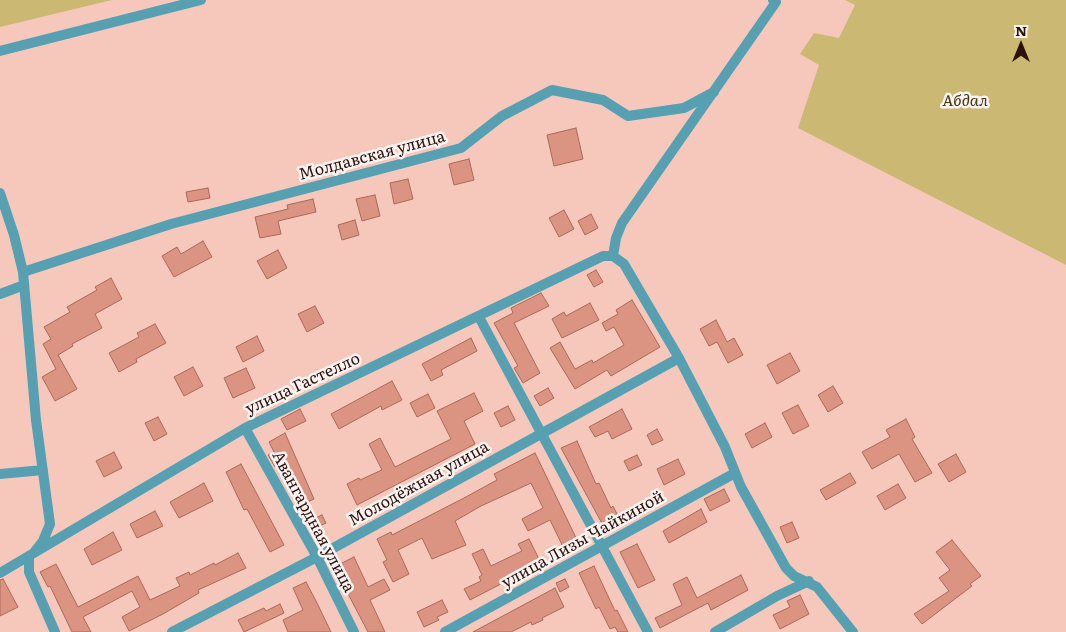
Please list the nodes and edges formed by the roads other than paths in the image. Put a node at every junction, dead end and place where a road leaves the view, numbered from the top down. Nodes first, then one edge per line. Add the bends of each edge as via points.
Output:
1 (201, 0) edge
2 (773, 0) edge
3 (0, 51) edge
4 (714, 92) junction
5 (0, 193) edge
6 (613, 256) junction
7 (23, 272) junction
8 (24, 285) junction
9 (0, 294) edge
10 (479, 317) junction
11 (679, 358) junction
12 (245, 428) junction
13 (542, 432) junction
14 (43, 470) junction
15 (735, 473) junction
16 (0, 474) edge
17 (602, 547) junction
18 (317, 557) junction
19 (29, 558) junction
20 (0, 573) edge
21 (809, 581) junction
22 (55, 632) edge
23 (172, 632) edge
24 (354, 632) edge
25 (445, 632) edge
26 (648, 632) edge
27 (715, 632) edge
28 (853, 632) edge

1 - 3 street
2 - 4 street via 776,2
4 - 6 street via 622,223
4 - 7 street, Молдавская улица via 684,108 628,116 603,100 552,90 502,116 461,148 171,224
5 - 7 street
6 - 10 street, улица Гастелло via 603,256
6 - 11 street via 624,264
7 - 8 street
8 - 9 street
8 - 14 street
10 - 12 street, улица Гастелло
10 - 13 street
11 - 13 street, Молодёжная улица
11 - 15 street
12 - 18 street, Авангардная улица
12 - 19 street, улица Гастелло
13 - 17 street
13 - 18 street, Молодёжная улица
14 - 16 street
14 - 19 street via 50,524 43,541
15 - 17 street, улица Лизы Чайкиной
15 - 21 street via 786,568 794,576
17 - 25 street, улица Лизы Чайкиной
17 - 26 street
18 - 23 street, Молодёжная улица
18 - 24 street, Авангардная улица
19 - 20 street, улица Гастелло
19 - 22 street via 28,572
21 - 27 street
21 - 28 street

